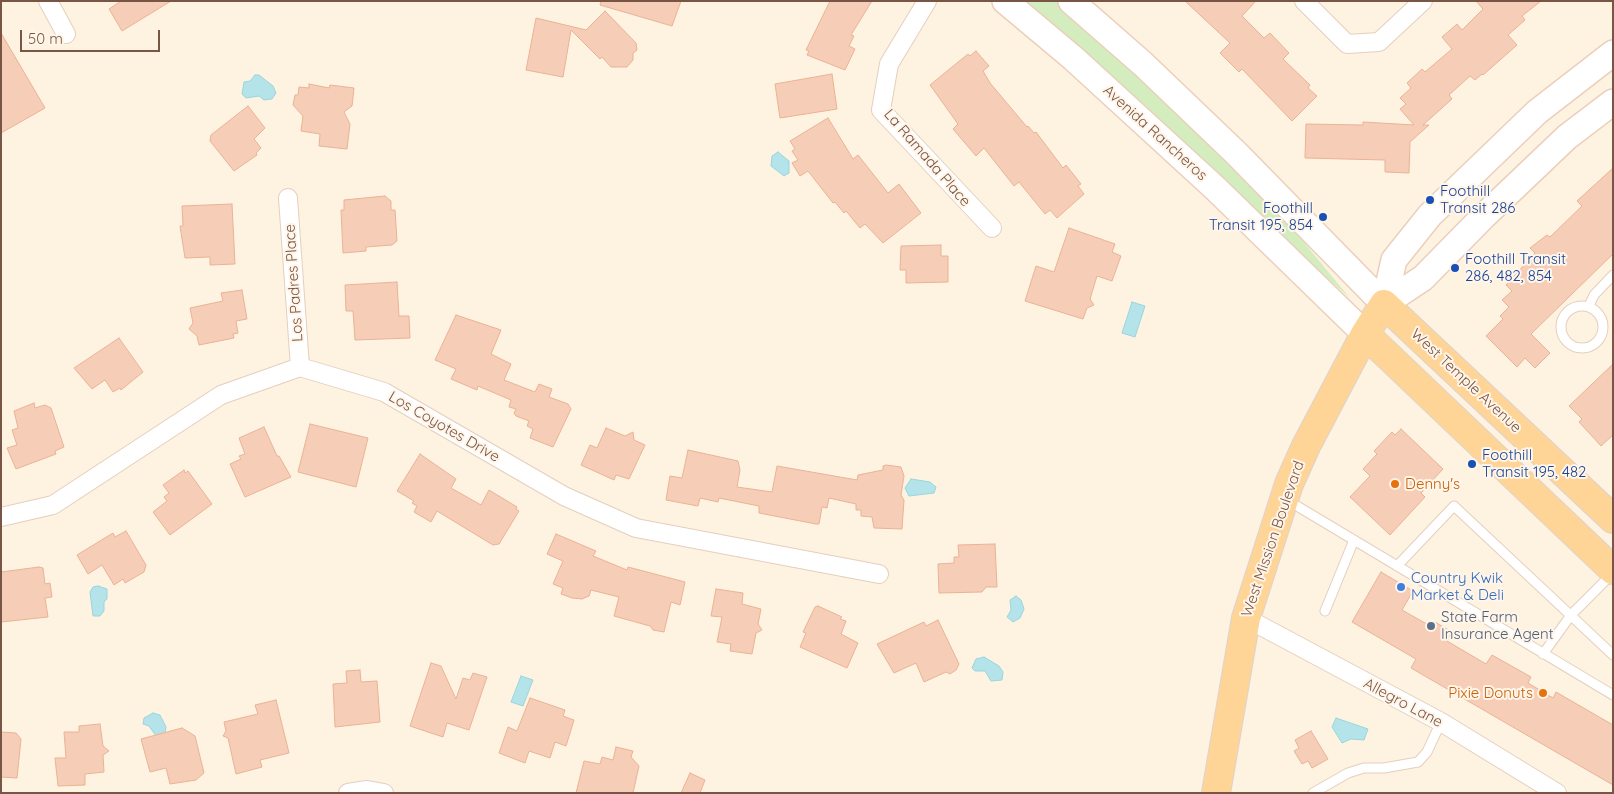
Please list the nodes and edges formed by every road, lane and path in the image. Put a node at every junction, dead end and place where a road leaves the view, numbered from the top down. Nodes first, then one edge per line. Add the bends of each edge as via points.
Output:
1 (48, 1) edge
2 (928, 1) edge
3 (1005, 1) edge
4 (1071, 1) edge
5 (1304, 1) edge
6 (1422, 1) edge
7 (66, 34) dead end
8 (1613, 53) edge
9 (1613, 102) edge
10 (288, 198) dead end
11 (992, 228) dead end
12 (1613, 276) edge
13 (1384, 304) junction
14 (1589, 306) junction
15 (1365, 334) junction
16 (300, 367) junction
17 (1284, 499) junction
18 (1, 517) edge
19 (1613, 519) edge
20 (1354, 540) junction
21 (1397, 566) junction
22 (1613, 572) edge
23 (879, 574) dead end
24 (1325, 611) dead end
25 (1571, 615) junction
26 (1246, 618) junction
27 (1544, 654) junction
28 (1613, 655) edge
29 (1613, 695) edge
30 (1441, 722) junction
31 (348, 793) edge
32 (384, 793) edge
33 (1216, 793) edge
34 (1313, 793) edge
35 (1557, 793) edge

1 - 7 street
2 - 11 street, La Ramada Place via 889,64 881,110
3 - 15 main road, Avenida Rancheros via 1073,58 1215,188
4 - 13 main road via 1236,153
5 - 6 street via 1347,44 1379,42
8 - 13 main road via 1537,112 1430,216 1394,260
9 - 13 main road via 1560,144 1423,278
10 - 16 street, Los Padres Place
12 - 14 lane via 1594,295
13 - 15 main road, West Mission Boulevard
13 - 19 main road, West Temple Avenue
14 - 14 lane via 1568,310 1561,320 1561,333 1567,343 1578,348 1589,348 1599,342 1603,333 1604,323 1598,312
15 - 17 main road, West Mission Boulevard via 1306,446
15 - 22 main road
16 - 18 street via 221,395 54,505
16 - 23 street, Los Coyotes Drive via 384,392 564,496 636,528
17 - 20 lane
17 - 26 main road, West Mission Boulevard
20 - 21 lane
20 - 24 lane
21 - 25 lane via 1454,506
21 - 27 lane
22 - 25 lane
25 - 27 lane
25 - 28 lane
26 - 30 street, Allegro Lane
26 - 33 main road, West Mission Boulevard
27 - 29 lane
30 - 34 lane via 1427,752 1418,762 1364,768
30 - 35 street, Allegro Lane
31 - 32 street via 367,790

